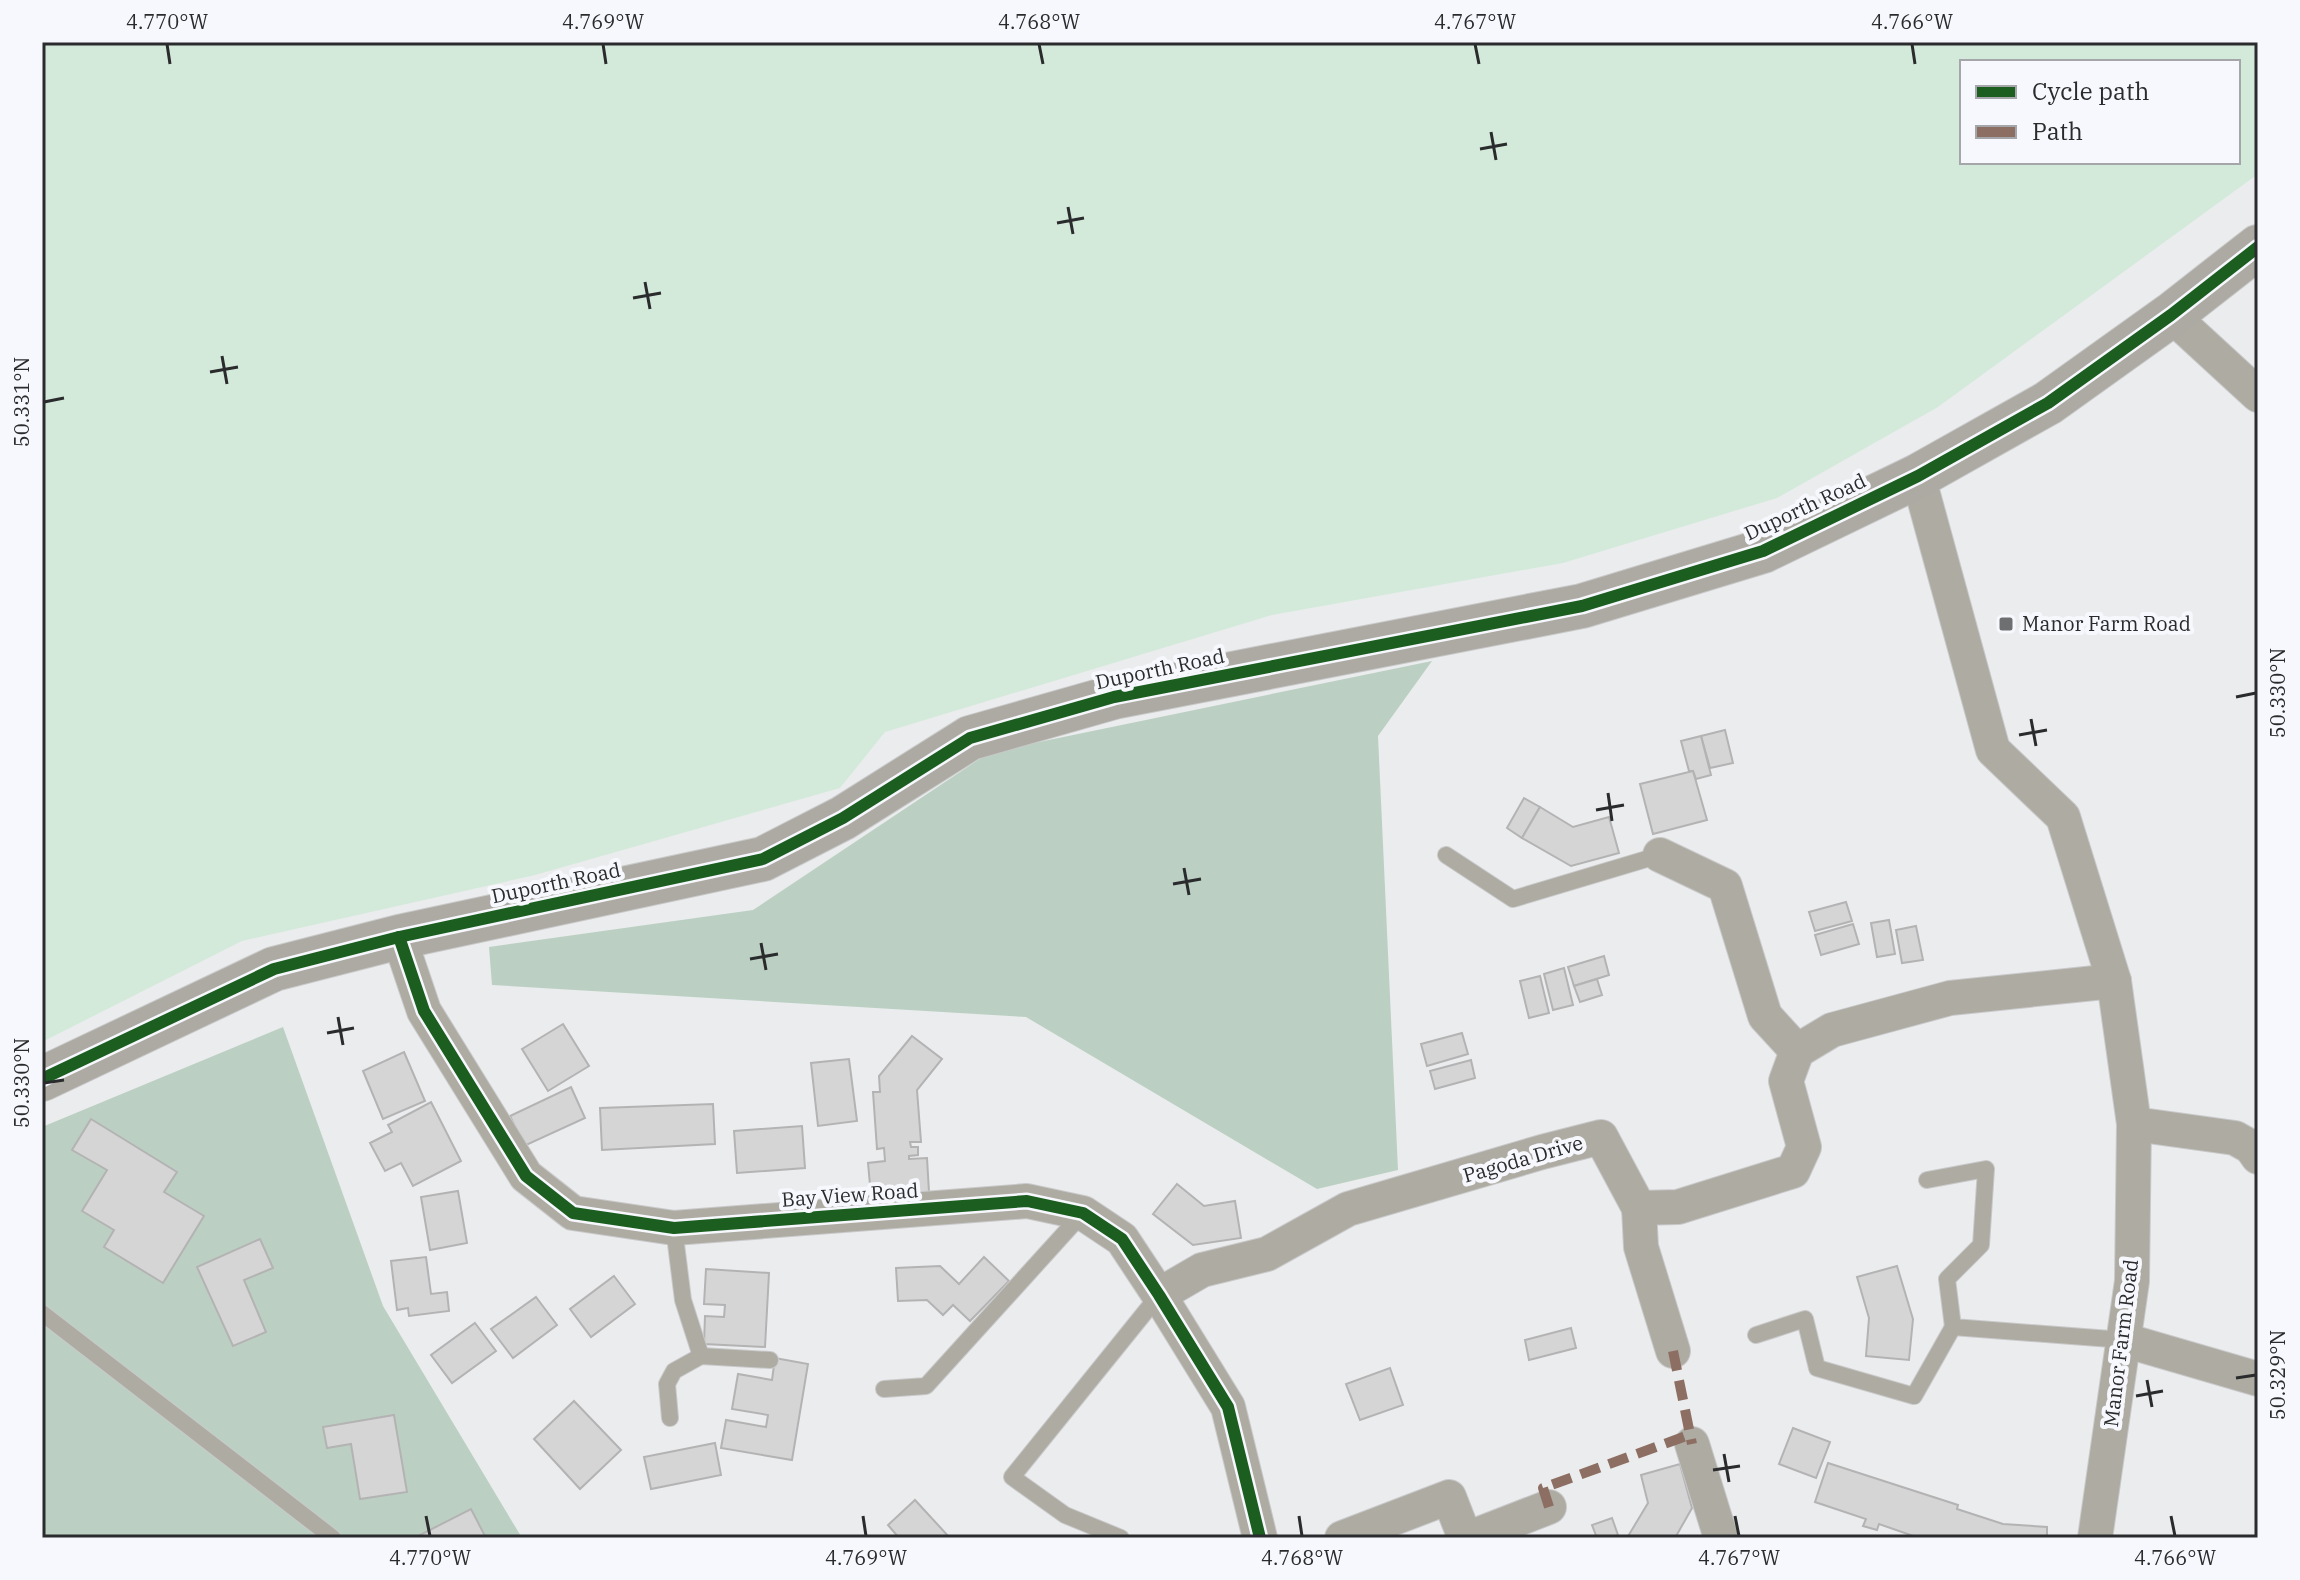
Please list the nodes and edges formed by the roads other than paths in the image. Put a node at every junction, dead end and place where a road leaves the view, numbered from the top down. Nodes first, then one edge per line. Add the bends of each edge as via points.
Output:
1 (2258, 247) edge
2 (2171, 315) junction
3 (2258, 395) edge
4 (1918, 476) junction
5 (1446, 855) dead end
6 (1660, 855) joint
7 (399, 937) junction
8 (2114, 981) junction
9 (1797, 1051) junction
10 (42, 1079) edge
11 (2134, 1124) junction
12 (2258, 1157) edge
13 (1927, 1180) dead end
14 (1639, 1208) junction
15 (1083, 1213) junction
16 (674, 1228) junction
17 (1159, 1295) junction
18 (42, 1313) edge
19 (1953, 1327) junction
20 (1756, 1335) dead end
21 (2124, 1340) junction
22 (1673, 1351) dead end
23 (701, 1356) junction
24 (770, 1360) dead end
25 (2258, 1379) edge
26 (884, 1389) dead end
27 (670, 1418) dead end
28 (1692, 1444) dead end
29 (1549, 1507) dead end
30 (333, 1538) edge
31 (1121, 1538) edge
32 (1260, 1538) edge
33 (1342, 1538) edge
34 (1467, 1538) edge
35 (1721, 1538) edge
36 (2095, 1538) edge

1 - 2 street, Duporth Road
2 - 3 street
2 - 4 street, Duporth Road via 2048,403
4 - 7 street, Duporth Road via 1763,551 1582,606 1114,697 970,738 843,818 763,859
4 - 8 street, Manor Farm Road via 1993,750 2063,817
5 - 6 lane via 1513,899
6 - 9 street via 1725,886 1765,1016
7 - 10 street, Duporth Road via 274,969
7 - 16 street, Bay View Road via 424,1011 526,1176 573,1213
8 - 9 street via 1950,998 1832,1030
8 - 11 street, Manor Farm Road
9 - 14 street via 1786,1081 1804,1147 1793,1171 1678,1207
11 - 12 street via 2235,1138
11 - 21 street, Manor Farm Road via 2132,1281
13 - 19 lane via 1986,1169 1981,1245 1947,1279
14 - 17 street, Pagoda Drive via 1601,1137 1348,1209 1267,1254 1202,1270
14 - 22 street via 1641,1247
15 - 16 street, Bay View Road via 1027,1201
15 - 17 street, Bay View Road via 1122,1239
15 - 26 lane via 926,1386
16 - 23 lane via 683,1300
17 - 31 lane via 1012,1477 1065,1515
17 - 32 street, Bay View Road via 1228,1407
18 - 30 lane
19 - 20 lane via 1914,1396 1817,1368 1805,1319
19 - 21 lane
21 - 25 street
21 - 36 street, Manor Farm Road
23 - 24 lane
23 - 27 lane via 674,1371 667,1384
28 - 35 street
29 - 34 street
33 - 34 street via 1449,1497

